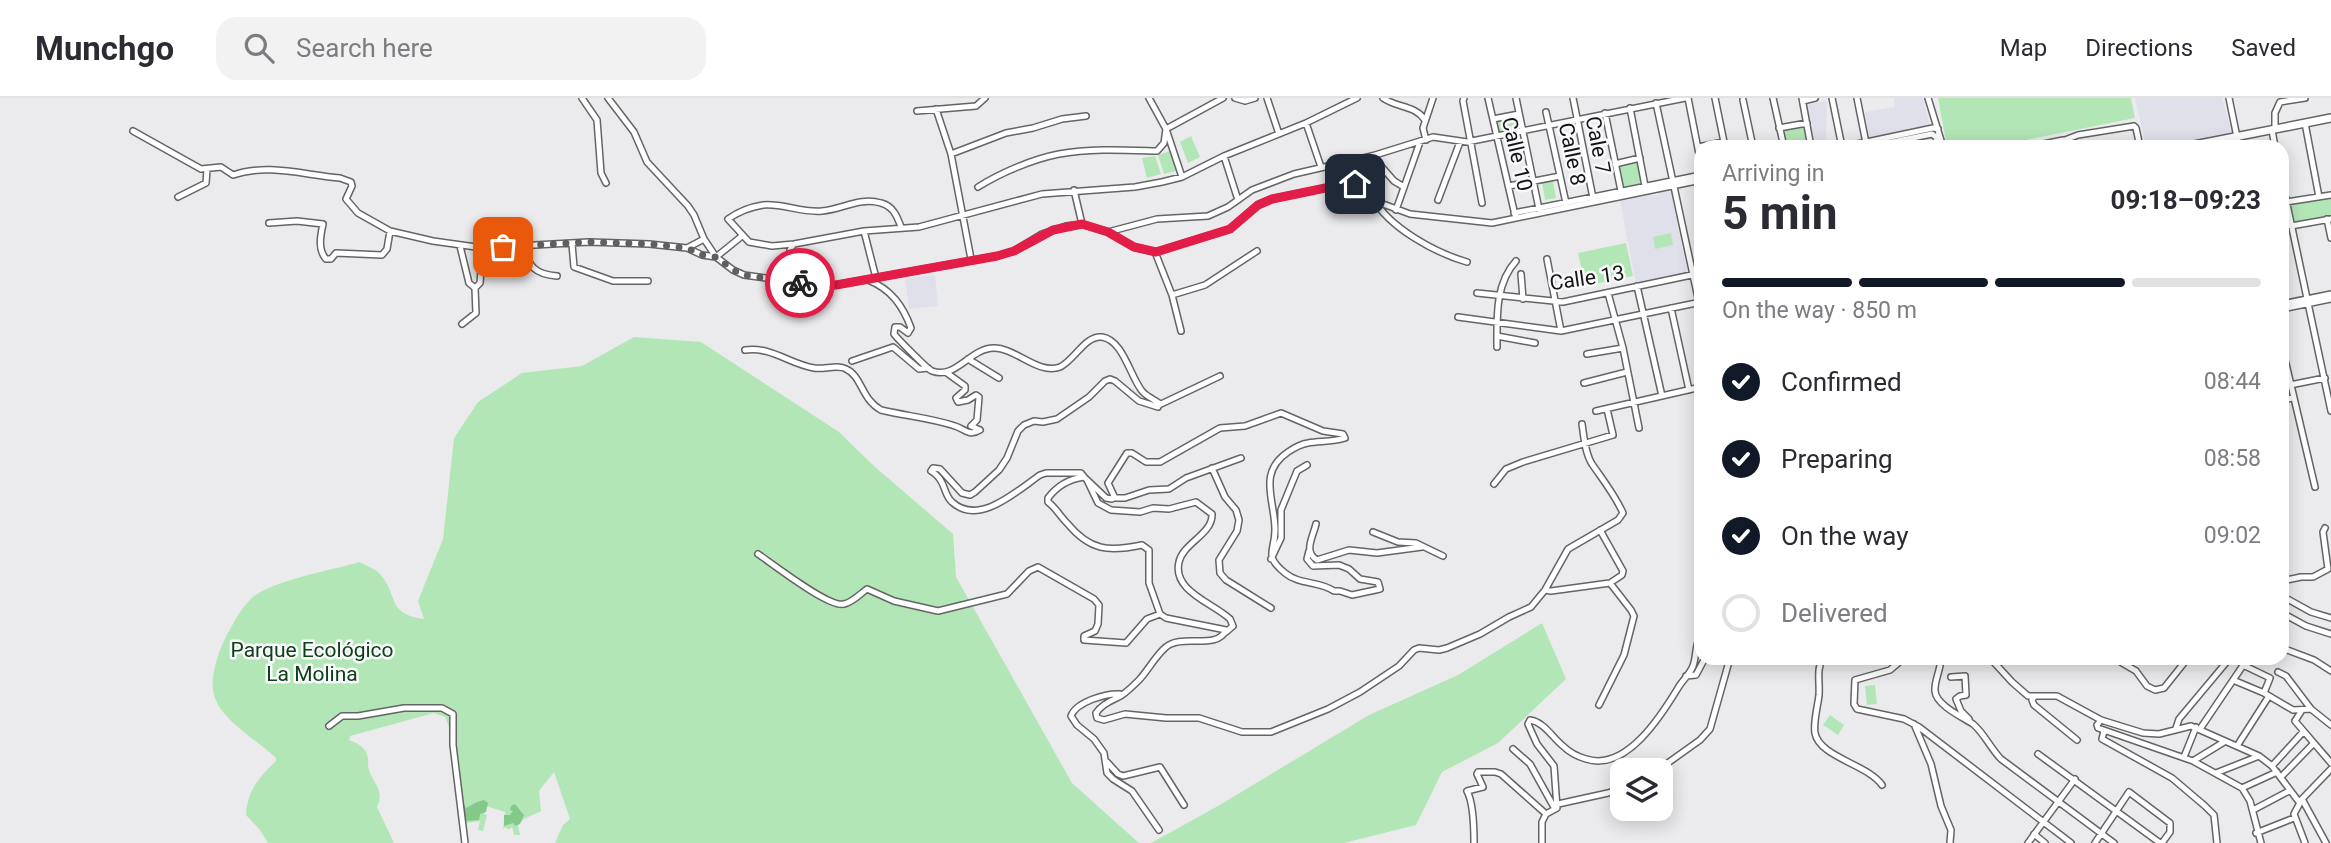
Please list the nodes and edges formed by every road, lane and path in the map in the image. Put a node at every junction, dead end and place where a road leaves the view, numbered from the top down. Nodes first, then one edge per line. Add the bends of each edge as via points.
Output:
1 (582, 98) edge
2 (608, 98) edge
3 (985, 98) edge
4 (1149, 98) edge
5 (1223, 98) edge
6 (1235, 98) edge
7 (1255, 98) edge
8 (1267, 98) edge
9 (1357, 98) edge
10 (1383, 98) edge
11 (1433, 98) edge
12 (1464, 98) edge
13 (1488, 98) edge
14 (1516, 98) edge
15 (1573, 98) edge
16 (1687, 98) edge
17 (1715, 98) edge
18 (1773, 98) edge
19 (1815, 98) edge
20 (1832, 98) edge
21 (1857, 98) edge
22 (1928, 98) edge
23 (2230, 98) edge
24 (2305, 98) edge
25 (1802, 99) edge
26 (1744, 100) dead end
27 (1656, 103) junction
28 (1630, 108) junction
29 (936, 109) junction
30 (917, 111) dead end
31 (1546, 112) dead end
32 (1605, 113) junction
33 (1520, 114) junction
34 (1086, 116) dead end
35 (2331, 118) edge
36 (1493, 119) junction
37 (1577, 119) junction
38 (1425, 120) junction
39 (1307, 122) junction
40 (1807, 123) junction
41 (2305, 123) junction
42 (1549, 125) junction
43 (1779, 128) junction
44 (1166, 129) junction
45 (2273, 129) junction
46 (1523, 130) junction
47 (134, 131) dead end
48 (1936, 132) junction
49 (1279, 134) junction
50 (1497, 136) junction
51 (2237, 136) junction
52 (1696, 140) edge
53 (1724, 140) edge
54 (1752, 140) edge
55 (1782, 140) edge
56 (1810, 140) edge
57 (1841, 140) edge
58 (1866, 140) edge
59 (1887, 140) edge
60 (1938, 140) edge
61 (2065, 140) edge
62 (2139, 140) edge
63 (2218, 140) edge
64 (2238, 140) edge
65 (2274, 140) edge
66 (1423, 141) junction
67 (1471, 141) junction
68 (1460, 142) junction
69 (951, 154) junction
70 (1224, 156) junction
71 (1372, 156) junction
72 (1640, 158) junction
73 (1615, 164) junction
74 (1321, 167) junction
75 (207, 170) junction
76 (1560, 176) junction
77 (1182, 177) junction
78 (1694, 179) edge
79 (1534, 181) junction
80 (606, 183) dead end
81 (1674, 183) junction
82 (1646, 186) junction
83 (978, 187) dead end
84 (1404, 187) junction
85 (1509, 187) junction
86 (1074, 190) junction
87 (1621, 191) junction
88 (1371, 195) junction
89 (2331, 195) edge
90 (178, 197) dead end
91 (2319, 197) junction
92 (1593, 198) junction
93 (1238, 200) junction
94 (1438, 200) dead end
95 (2289, 202) edge
96 (1482, 203) dead end
97 (1566, 203) junction
98 (1539, 209) junction
99 (1396, 210) junction
100 (1515, 215) junction
101 (962, 216) junction
102 (2329, 219) edge
103 (270, 223) dead end
104 (2289, 223) edge
105 (1082, 224) junction
106 (2291, 226) junction
107 (901, 227) junction
108 (390, 231) junction
109 (864, 232) junction
110 (1108, 232) junction
111 (742, 236) junction
112 (2331, 238) edge
113 (704, 239) junction
114 (572, 244) junction
115 (794, 244) junction
116 (460, 246) junction
117 (522, 246) junction
118 (483, 248) junction
119 (687, 248) junction
120 (1257, 251) dead end
121 (1156, 252) junction
122 (716, 257) junction
123 (971, 259) junction
124 (1547, 259) dead end
125 (1516, 261) dead end
126 (1467, 262) dead end
127 (1521, 274) dead end
128 (1692, 275) junction
129 (557, 276) dead end
130 (876, 278) junction
131 (866, 279) junction
132 (648, 281) dead end
133 (795, 282) junction
134 (1694, 282) edge
135 (1637, 286) junction
136 (475, 288) junction
137 (1477, 293) dead end
138 (1608, 293) junction
139 (1172, 295) junction
140 (1499, 295) junction
141 (2331, 296) edge
142 (1523, 299) junction
143 (2308, 301) junction
144 (1557, 302) junction
145 (1694, 303) edge
146 (2289, 305) edge
147 (1671, 308) junction
148 (1643, 314) junction
149 (1458, 317) dead end
150 (1616, 320) junction
151 (1497, 322) junction
152 (462, 324) dead end
153 (1181, 331) dead end
154 (1561, 331) junction
155 (1497, 336) junction
156 (1535, 343) dead end
157 (1497, 346) dead end
158 (1623, 348) junction
159 (745, 350) dead end
160 (1587, 354) dead end
161 (968, 359) junction
162 (852, 361) dead end
163 (928, 368) junction
164 (1627, 372) junction
165 (947, 373) junction
166 (1220, 376) dead end
167 (999, 379) dead end
168 (2327, 379) edge
169 (2289, 382) edge
170 (1584, 383) dead end
171 (2290, 385) junction
172 (1694, 389) edge
173 (1689, 390) junction
174 (1662, 396) junction
175 (2293, 398) junction
176 (2289, 399) edge
177 (1634, 403) junction
178 (1159, 405) junction
179 (1607, 409) junction
180 (1596, 411) dead end
181 (2331, 411) edge
182 (1582, 424) dead end
183 (1639, 428) dead end
184 (1585, 443) junction
185 (1241, 458) dead end
186 (1307, 465) dead end
187 (1212, 468) junction
188 (1086, 478) junction
189 (1493, 484) dead end
190 (2315, 487) dead end
191 (1114, 498) junction
192 (1316, 524) dead end
193 (2325, 528) dead end
194 (1600, 530) junction
195 (1373, 532) dead end
196 (1422, 547) junction
197 (1309, 551) junction
198 (758, 554) dead end
199 (1443, 556) dead end
200 (1272, 559) junction
201 (2289, 580) edge
202 (1610, 583) junction
203 (1545, 590) junction
204 (2289, 600) edge
205 (1271, 608) dead end
206 (1160, 614) junction
207 (2289, 617) edge
208 (2331, 618) edge
209 (1226, 632) junction
210 (2331, 634) edge
211 (2289, 651) edge
212 (1694, 656) edge
213 (1701, 665) edge
214 (1728, 665) edge
215 (1820, 665) edge
216 (1896, 665) edge
217 (1940, 665) edge
218 (1997, 665) edge
219 (2126, 665) edge
220 (2183, 665) edge
221 (2224, 665) edge
222 (2243, 665) joint
223 (2331, 671) edge
224 (2278, 672) dead end
225 (1686, 676) junction
226 (1951, 677) dead end
227 (2233, 680) junction
228 (1123, 694) junction
229 (2267, 694) junction
230 (2034, 697) junction
231 (1599, 705) dead end
232 (2302, 709) junction
233 (2311, 709) junction
234 (2101, 720) junction
235 (1914, 724) junction
236 (2331, 725) edge
237 (329, 726) dead end
238 (1976, 726) junction
239 (2176, 728) junction
240 (2198, 728) junction
241 (2104, 731) junction
242 (2303, 732) junction
243 (2077, 740) dead end
244 (2224, 742) junction
245 (2313, 744) junction
246 (2237, 746) junction
247 (1513, 749) dead end
248 (2038, 754) dead end
249 (2259, 756) junction
250 (2184, 757) junction
251 (1673, 759) edge
252 (1105, 760) junction
253 (2193, 761) junction
254 (2331, 764) edge
255 (2272, 766) junction
256 (2216, 773) junction
257 (2329, 774) edge
258 (2279, 775) junction
259 (2075, 779) junction
260 (1882, 785) dead end
261 (2242, 788) junction
262 (2289, 791) junction
263 (1610, 792) edge
264 (2059, 801) junction
265 (2300, 801) junction
266 (1184, 805) dead end
267 (1557, 806) junction
268 (2253, 810) junction
269 (2118, 811) junction
270 (1546, 814) junction
271 (2294, 818) junction
272 (2043, 822) junction
273 (1159, 830) dead end
274 (2257, 833) junction
275 (2034, 834) junction
276 (2103, 834) junction
277 (1476, 841) edge
278 (465, 843) edge
279 (1542, 843) edge
280 (1950, 843) edge
281 (2028, 843) edge
282 (2045, 843) edge
283 (2071, 843) edge
284 (2095, 843) edge
285 (2115, 843) edge
286 (2161, 843) edge
287 (2217, 843) edge
288 (2261, 843) edge
289 (2305, 843) edge
290 (2326, 843) edge

1 - 80 street via 598,126 601,173
2 - 113 street via 634,132 648,162 694,215
3 - 29 street via 976,106
4 - 44 street
5 - 44 street
6 - 7 street
8 - 49 street
9 - 39 street
10 - 38 street via 1418,112
11 - 38 street
12 - 67 street
13 - 36 street, Calle 10
14 - 33 street
15 - 37 street, Cale 7
16 - 27 street
16 - 52 street
17 - 53 street
18 - 43 street
19 - 25 street
20 - 57 street
21 - 58 street
22 - 48 street
23 - 51 street
24 - 45 street via 2280,102
25 - 40 street
26 - 54 street
27 - 28 street
27 - 81 street
28 - 32 street
28 - 72 street
29 - 30 street
29 - 69 street
31 - 42 street, Calle 8
32 - 37 street
32 - 73 street
33 - 36 street
33 - 46 street
34 - 69 street via 1006,133
35 - 41 main road
36 - 50 street, Calle 10
37 - 42 street
37 - 92 street, Cale 7
38 - 66 street
39 - 49 street
39 - 74 street
40 - 43 street
40 - 56 street
41 - 45 main road
41 - 91 street
42 - 46 street
42 - 76 street, Calle 8
43 - 55 street
44 - 77 street
44 - 83 street via 1157,151 1062,153
45 - 51 main road
45 - 65 street
46 - 50 street
46 - 79 street
47 - 75 street
48 - 59 street via 1934,128
48 - 60 street
49 - 70 street
50 - 67 street
50 - 85 street, Calle 10
51 - 63 main road
51 - 64 street
61 - 62 street via 2134,126
66 - 68 street via 1433,137
66 - 71 street
66 - 84 street
67 - 68 street
67 - 96 street
68 - 94 street
69 - 101 street
70 - 77 street
70 - 93 street
71 - 74 street
71 - 84 street
72 - 73 street
72 - 82 street
73 - 87 street
74 - 93 street via 1252,190
75 - 90 street via 206,183
75 - 108 street via 221,167 233,175 267,169 340,178 352,185 347,202
76 - 79 street
76 - 97 street, Calle 8
77 - 86 street via 1135,187
78 - 81 street
79 - 85 street
79 - 98 street
81 - 82 street
81 - 100 street
81 - 128 street
82 - 87 street
84 - 99 street
85 - 100 street, Calle 10
86 - 101 street via 1014,200
86 - 105 street
87 - 92 street
88 - 99 street
88 - 121 street via 1359,185 1348,184 1272,199 1230,229
88 - 126 street via 1418,241
89 - 91 street
91 - 95 street
92 - 97 street
93 - 110 street via 1208,216 1157,219
97 - 98 street
98 - 100 street
99 - 100 street via 1492,223
101 - 107 street
101 - 123 street
102 - 106 street
102 - 112 street
103 - 108 street via 323,224 320,236 326,259 336,253 382,256
104 - 106 street
105 - 110 street
105 - 123 street via 1053,230 1014,251
106 - 143 street
107 - 109 street
107 - 111 street via 884,203 870,201 816,212 768,205 728,219
108 - 116 street
109 - 115 street
109 - 130 street
110 - 121 street via 1134,247
111 - 115 street via 758,244
111 - 122 street
113 - 119 street
113 - 122 street
114 - 117 street
114 - 119 street
114 - 132 street via 574,267 613,281
115 - 133 street via 790,250
116 - 118 street
116 - 136 street via 469,283
117 - 118 street
117 - 129 street via 531,267 543,275
118 - 136 street via 480,283
119 - 122 street
120 - 139 street via 1205,285
121 - 139 street
122 - 133 street via 744,275
123 - 130 street
124 - 144 street
125 - 140 street
127 - 142 street
128 - 134 street
128 - 135 street, Calle 13
130 - 131 street
131 - 133 street via 836,285
131 - 163 street via 882,286 900,304 911,328 908,332 895,327 894,334
135 - 138 street, Calle 13
135 - 148 street
136 - 152 street via 476,313
137 - 140 street, Calle 13
138 - 144 street, Calle 13
138 - 150 street
139 - 153 street
140 - 142 street, Calle 13
140 - 151 street
141 - 143 street
142 - 144 street, Calle 13
143 - 146 street
143 - 168 street
144 - 154 street
145 - 147 street
147 - 148 street
147 - 173 street
148 - 150 street
148 - 174 street
149 - 151 street
150 - 154 street
150 - 158 street
151 - 154 street
151 - 155 street
155 - 156 street
155 - 157 street
158 - 160 street
158 - 164 street
159 - 165 street via 757,348 814,368 847,369 881,410 978,432 971,426 977,420 979,397 958,402 965,386
161 - 165 street
161 - 167 street
161 - 178 street via 994,348 1057,368 1101,337 1118,346 1143,392
162 - 163 street via 893,346 919,369
163 - 165 street
164 - 170 street
164 - 177 street
166 - 178 street
168 - 171 street
168 - 181 street
169 - 171 street
171 - 175 street
172 - 173 street
173 - 174 street
174 - 177 street
175 - 176 street
175 - 190 street
177 - 179 street
177 - 183 street
178 - 188 street via 1145,405 1110,379 1058,419 1024,425 999,470 970,495 962,493 940,469 932,471 952,502 969,511 993,507 1046,473 1081,473
179 - 180 street
179 - 184 street via 1613,435
182 - 184 street
184 - 189 street via 1506,469
184 - 194 street via 1591,462 1623,513
185 - 187 street
186 - 200 street via 1297,471 1281,510 1281,538
187 - 191 street via 1169,489
187 - 205 street via 1239,520 1219,560 1220,573
188 - 191 street via 1106,498
188 - 206 street via 1065,483 1048,502 1074,531 1103,549 1146,547 1149,583
188 - 209 street via 1098,503 1111,510 1140,512 1196,502 1212,514 1210,525 1181,557 1179,576 1185,586 1230,619 1233,626
191 - 200 street via 1108,481 1128,452 1146,462 1160,461 1220,428 1245,426 1276,413 1343,434 1343,439 1294,448 1275,464 1270,479 1275,530
192 - 197 street
193 - 201 street via 2328,569 2312,577
194 - 202 street via 1623,571
194 - 203 street via 1567,549
195 - 196 street
196 - 197 street via 1377,553 1349,550 1320,561
196 - 199 street
197 - 200 street via 1307,559 1313,566 1342,566 1360,579 1378,582 1380,589 1355,595 1311,585 1287,575
198 - 206 street via 837,605 867,589 938,611 1007,594 1038,567 1099,605 1095,631 1084,640 1126,643 1147,620
202 - 203 street
202 - 231 street via 1634,616 1624,655
203 - 228 street via 1531,607 1480,634 1439,650 1414,650 1360,692 1271,732 1242,732 1199,718 1125,714 1097,718 1098,709
204 - 208 street
206 - 209 street
207 - 210 street
209 - 228 street via 1216,639 1167,646
211 - 223 street
212 - 225 street
213 - 225 street via 1696,675
214 - 251 street via 1710,729
215 - 260 street via 1817,738 1823,747
216 - 235 street via 1855,680 1854,704 1857,709
217 - 238 street via 1935,695
218 - 230 street via 2024,694
219 - 220 street via 2150,689 2160,690
221 - 239 street
222 - 227 street
222 - 229 street via 2270,678
224 - 233 street
225 - 267 street via 1657,721 1628,750 1601,762 1563,747 1530,720 1537,744 1554,766
226 - 238 street via 1965,676 1966,695 1956,702
227 - 229 street
227 - 240 street
228 - 252 street via 1099,696 1072,711 1073,720 1094,738
229 - 232 street via 2293,710
229 - 246 street
230 - 234 street via 2057,696
230 - 243 street via 2034,705
232 - 233 street
232 - 242 street via 2295,721
233 - 236 street
234 - 239 street via 2152,734
234 - 241 street via 2097,727
235 - 272 street
235 - 280 street via 1951,830
237 - 278 street via 342,716 404,708 442,708 453,714
238 - 264 street via 2001,759
239 - 240 street
240 - 244 street
240 - 250 street
241 - 250 street
241 - 287 street via 2102,739 2172,778 2205,806 2214,816
242 - 245 street
242 - 255 street
244 - 246 street
244 - 253 street
245 - 254 street
245 - 258 street
246 - 249 street
247 - 267 street via 1530,764
248 - 259 street
249 - 255 street
249 - 256 street
250 - 253 street
252 - 266 street via 1123,776 1160,767
252 - 273 street via 1107,772 1132,791
253 - 256 street
255 - 258 street
256 - 261 street
257 - 265 street
258 - 261 street
258 - 262 street
259 - 264 street
259 - 269 street
261 - 268 street
262 - 265 street
262 - 268 street
263 - 267 street
264 - 272 street
264 - 276 street
265 - 271 street
265 - 290 street
267 - 270 street
268 - 274 street
269 - 276 street
269 - 286 street
269 - 286 street via 2129,792 2149,806 2170,823
270 - 277 street via 1502,774 1478,772 1483,786 1467,793 1472,800
270 - 279 street
271 - 274 street
271 - 289 street
272 - 275 street
272 - 283 street
274 - 288 street
275 - 281 street
275 - 282 street
276 - 284 street
276 - 285 street

